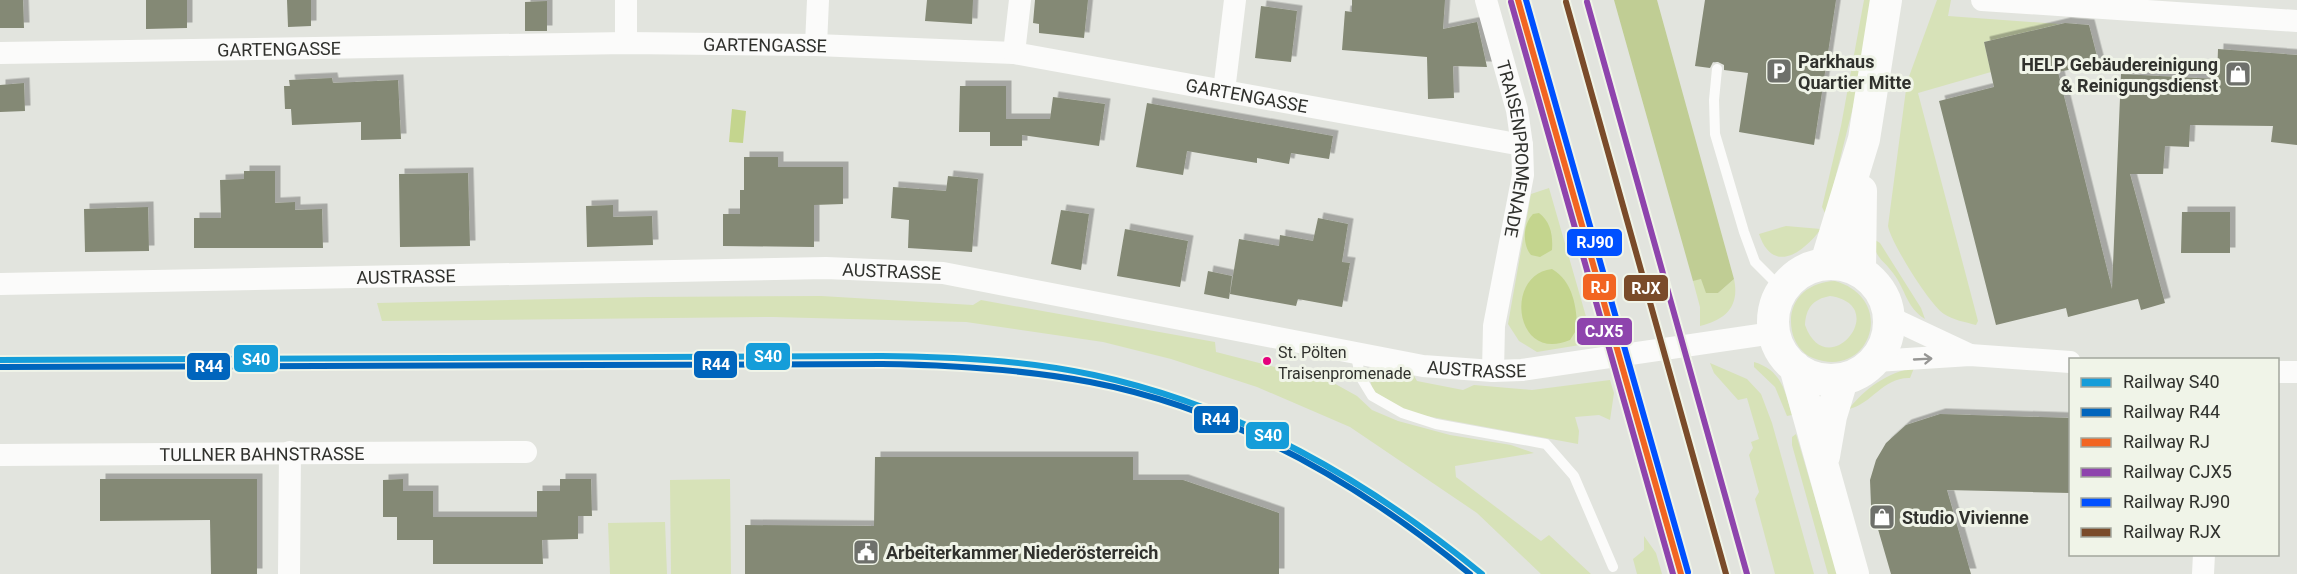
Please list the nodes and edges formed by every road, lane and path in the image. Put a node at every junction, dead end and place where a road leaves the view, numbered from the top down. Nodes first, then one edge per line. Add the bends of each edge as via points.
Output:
1 (626, 0) edge
2 (818, 0) edge
3 (1020, 0) edge
4 (1235, 0) edge
5 (1486, 0) edge
6 (1886, 0) edge
7 (1982, 0) edge
8 (2297, 21) edge
9 (626, 43) junction
10 (816, 45) junction
11 (0, 53) edge
12 (1014, 53) junction
13 (1717, 69) dead end
14 (1224, 91) junction
15 (1864, 139) junction
16 (1522, 145) junction
17 (1826, 263) junction
18 (1860, 270) junction
19 (0, 284) edge
20 (1783, 290) junction
21 (1889, 317) junction
22 (1773, 333) junction
23 (1355, 353) junction
24 (1970, 355) junction
25 (1876, 361) junction
26 (2069, 362) edge
27 (1795, 367) junction
28 (1493, 371) junction
29 (2279, 372) edge
30 (2297, 372) edge
31 (1842, 380) junction
32 (526, 452) dead end
33 (290, 453) junction
34 (0, 455) edge
35 (1823, 463) junction
36 (2204, 556) edge
37 (1613, 567) dead end
38 (289, 574) edge
39 (1853, 574) edge
40 (2203, 574) edge

1 - 9 street
2 - 10 street
3 - 12 street
4 - 14 street
5 - 16 street, TRAISENPROMENADE via 1517,110
6 - 15 street
7 - 8 street
9 - 10 street, GARTENGASSE
9 - 11 street, GARTENGASSE
10 - 12 street, GARTENGASSE
12 - 14 street, GARTENGASSE
13 - 20 lane via 1715,134 1744,232 1755,262
14 - 16 street, GARTENGASSE
15 - 17 street
15 - 18 street
16 - 28 street, TRAISENPROMENADE via 1523,175 1494,326
17 - 18 street
17 - 20 street via 1807,268
18 - 21 street via 1884,297
19 - 23 street, AUSTRASSE via 826,268 931,272
20 - 22 street via 1773,313
21 - 24 street
21 - 25 street via 1889,342
22 - 27 street via 1782,354
22 - 28 street, AUSTRASSE via 1551,368
23 - 28 street, AUSTRASSE via 1423,366
23 - 37 lane via 1361,378 1372,396 1402,414 1546,444 1574,476
25 -> 24 street
24 - 26 street
25 - 31 street via 1865,372
27 - 31 street via 1817,379
27 - 35 street
29 - 30 street
31 - 35 street
32 - 33 street, TULLNER BAHNSTRASSE
33 - 34 street, TULLNER BAHNSTRASSE
33 - 38 street
35 - 39 street
36 - 40 street

